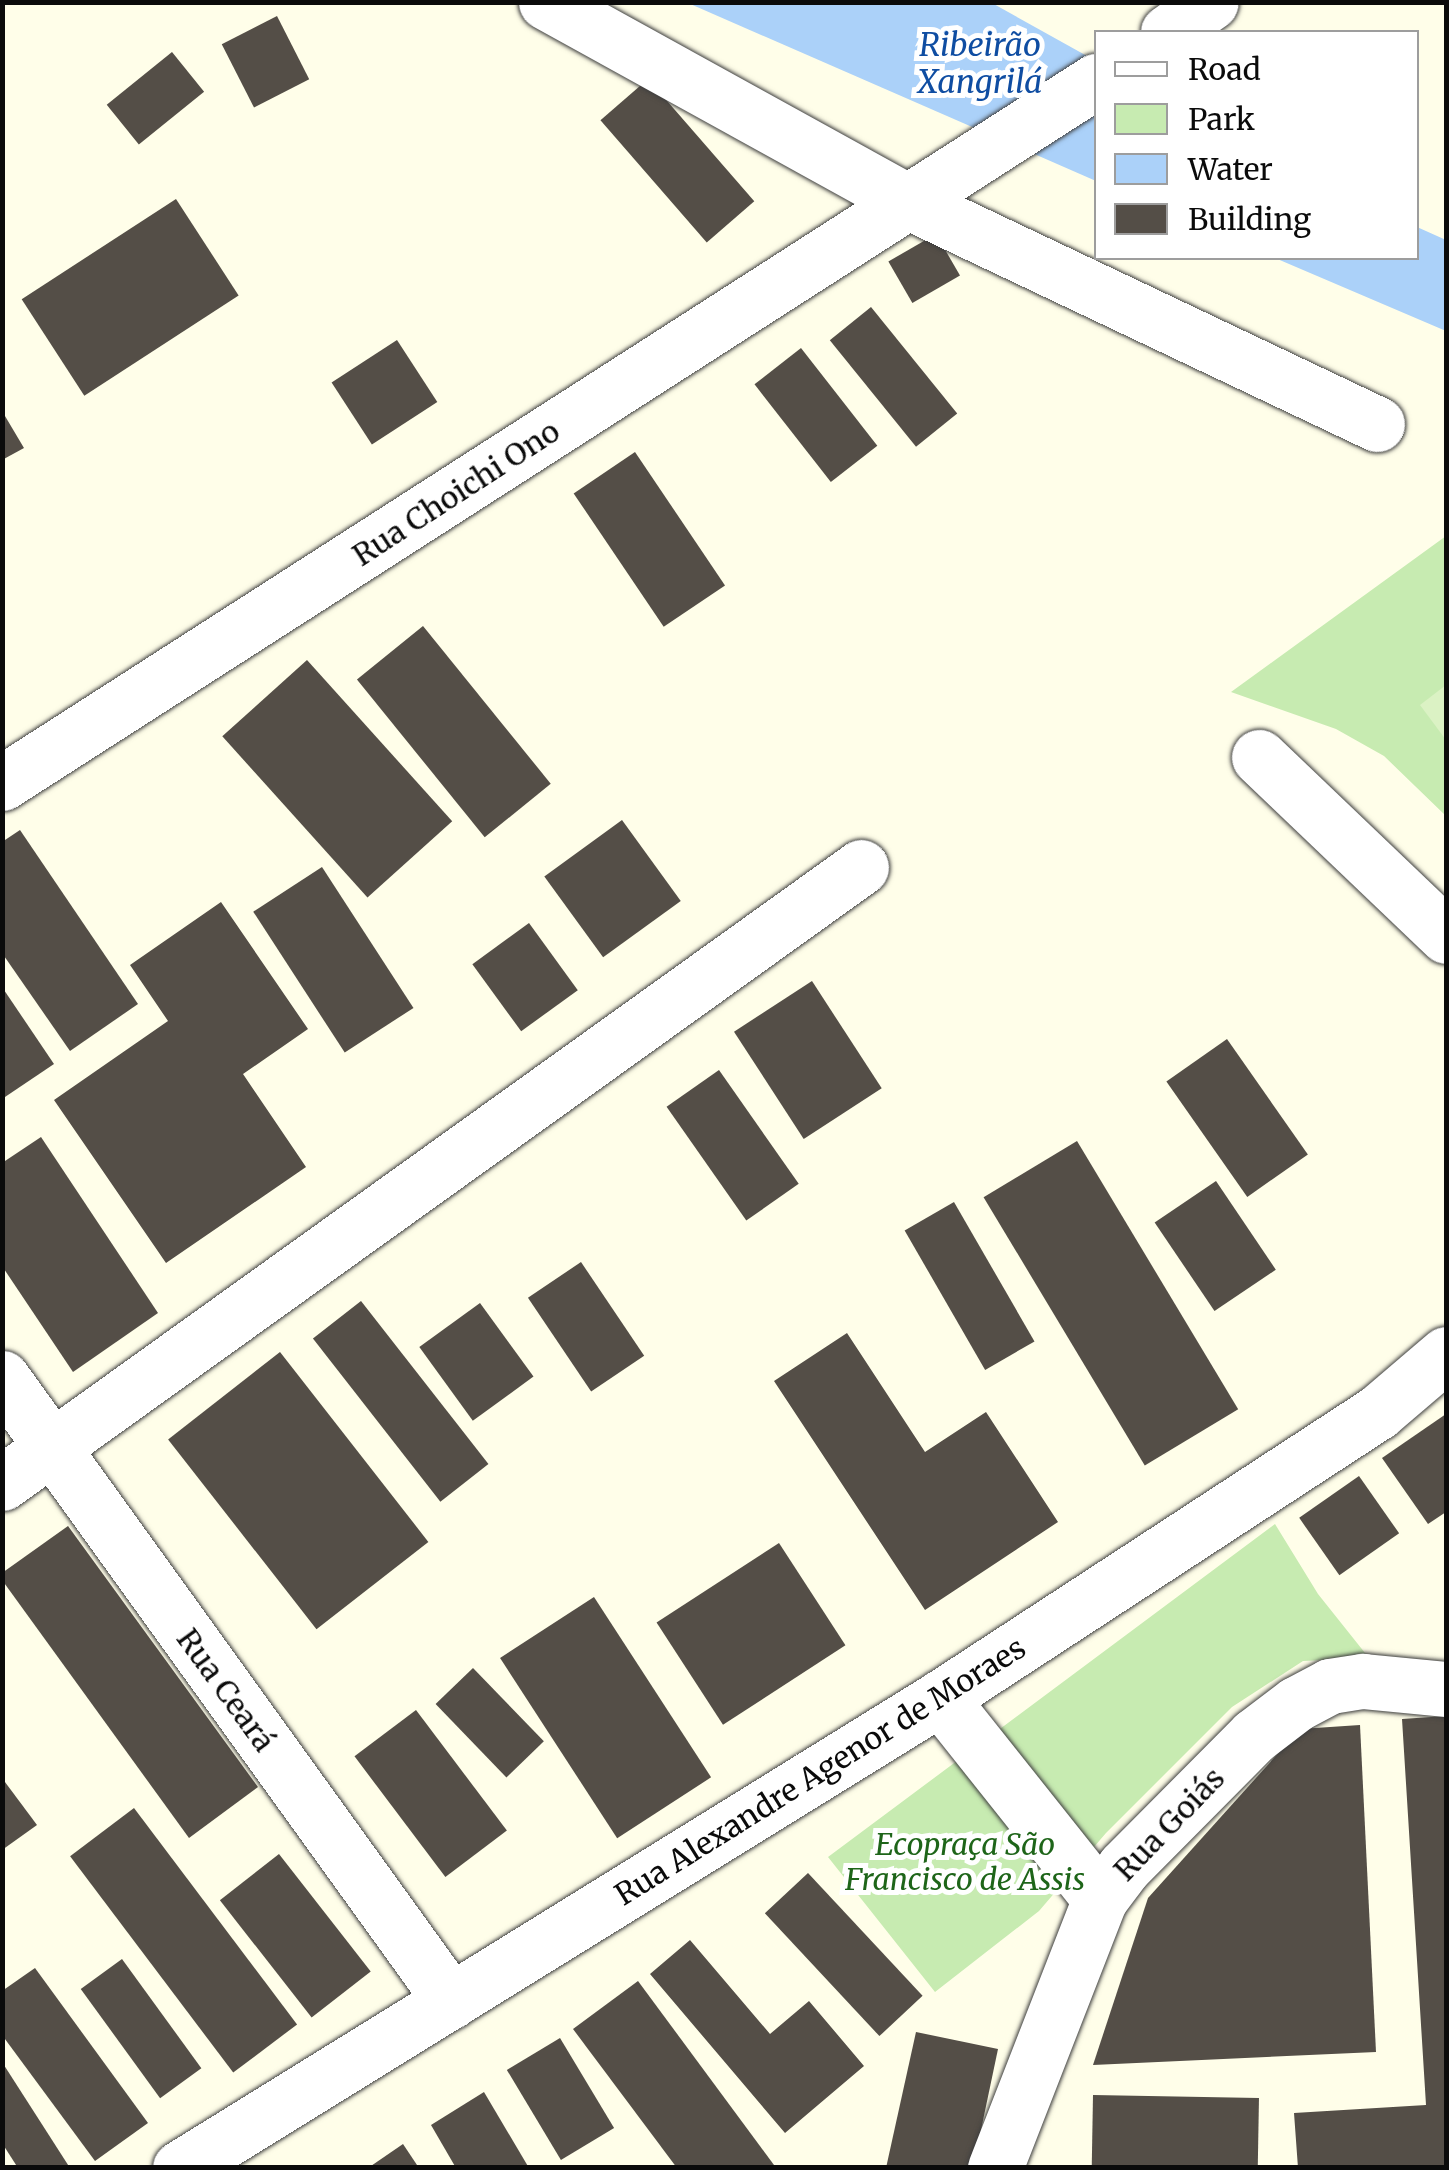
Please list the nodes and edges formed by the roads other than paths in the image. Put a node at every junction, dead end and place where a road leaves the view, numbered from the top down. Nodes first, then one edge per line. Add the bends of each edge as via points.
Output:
1 (546, 2) edge
2 (1211, 2) edge
3 (1171, 30) edge
4 (1094, 81) edge
5 (908, 202) junction
6 (1377, 424) dead end
7 (1260, 757) dead end
8 (2, 783) edge
9 (861, 867) dead end
10 (1446, 936) edge
11 (1446, 1354) edge
12 (2, 1378) edge
13 (52, 1448) junction
14 (2, 1483) edge
15 (1446, 1688) edge
16 (940, 1698) junction
17 (1100, 1898) junction
18 (451, 2001) junction
19 (180, 2168) edge
20 (995, 2168) edge

1 - 5 street
2 - 3 street
4 - 5 street, Rua Choichi Ono
5 - 6 street
5 - 8 street, Rua Choichi Ono
7 - 10 street
9 - 13 street
11 - 16 street, Rua Alexandre Agenor de Moraes via 1378,1412
12 - 13 street, Rua Ceará
13 - 14 street
13 - 18 street, Rua Ceará
15 - 17 street, Rua Goiás via 1363,1681 1330,1686 1296,1704 1254,1736
16 - 17 street
16 - 18 street, Rua Alexandre Agenor de Moraes
17 - 20 street, Rua Goiás
18 - 19 street, Rua Alexandre Agenor de Moraes

